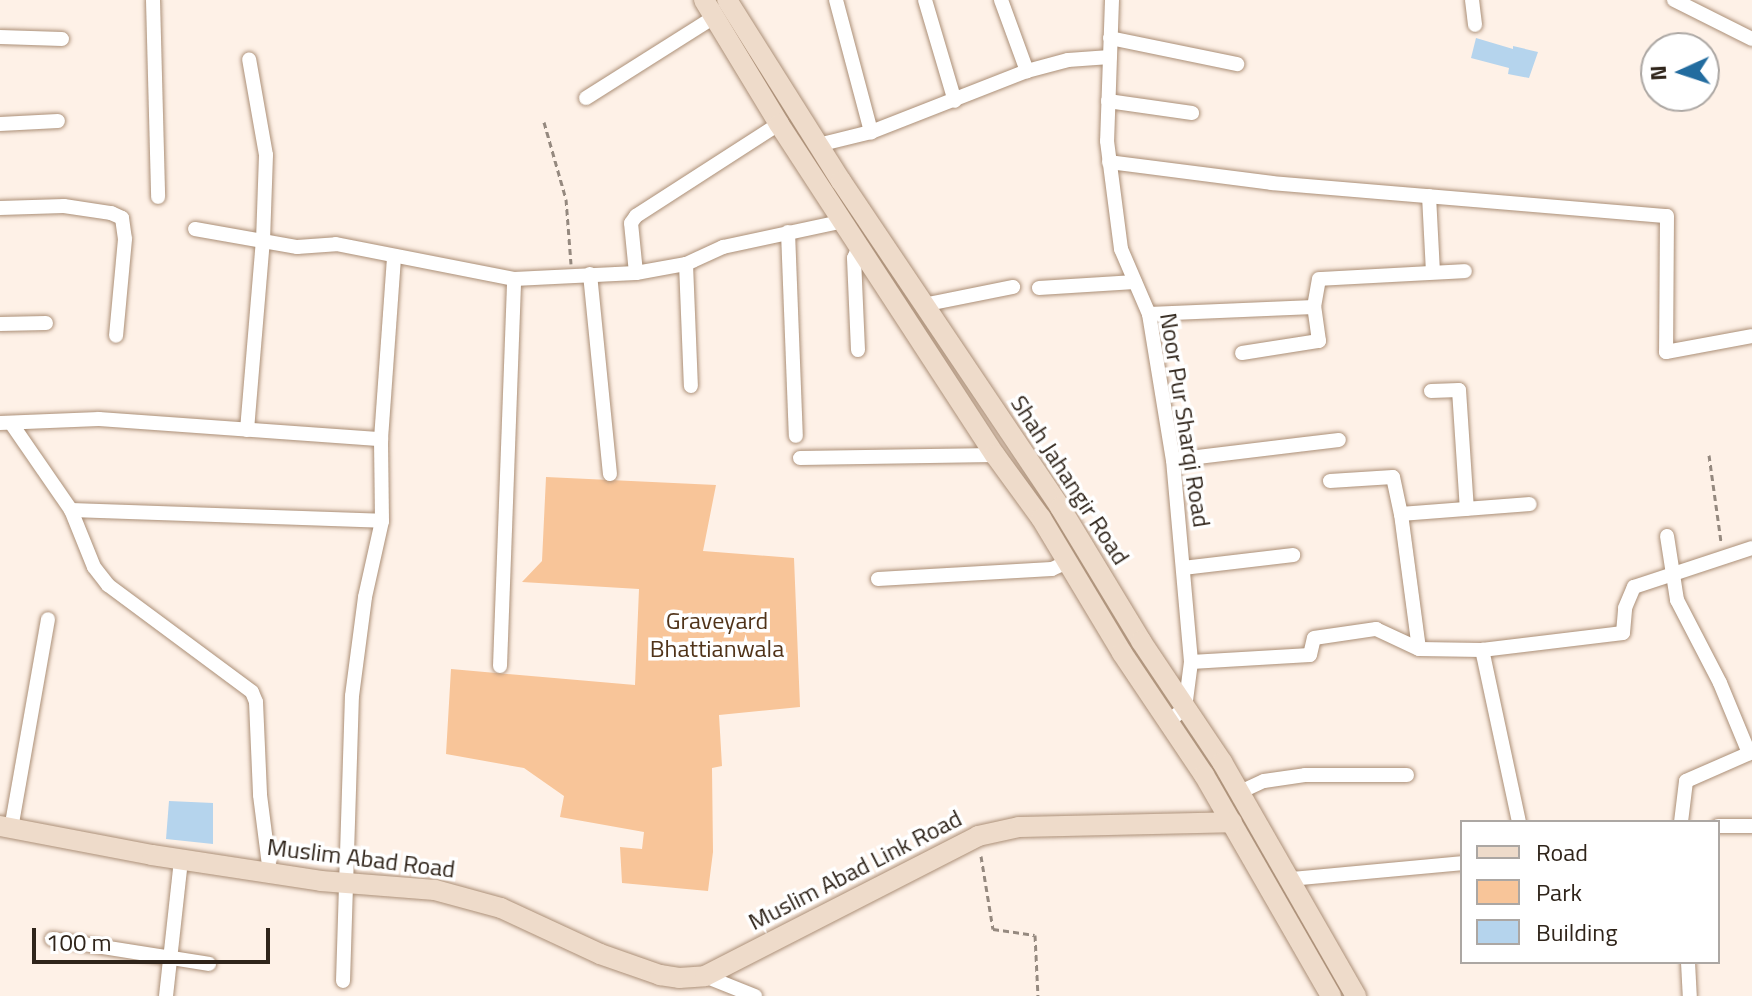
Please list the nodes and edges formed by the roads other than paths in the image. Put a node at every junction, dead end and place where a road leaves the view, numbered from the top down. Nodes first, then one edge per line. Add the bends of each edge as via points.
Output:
1 (153, 0) edge
2 (836, 0) edge
3 (925, 0) edge
4 (1001, 0) edge
5 (1112, 0) edge
6 (1472, 0) edge
7 (1683, 2) edge
8 (715, 6) edge
9 (1475, 25) dead end
10 (0, 37) edge
11 (1110, 38) junction
12 (62, 39) dead end
13 (1752, 39) edge
14 (1110, 57) junction
15 (249, 59) dead end
16 (1237, 64) dead end
17 (1027, 71) junction
18 (586, 98) dead end
19 (955, 101) junction
20 (1108, 101) junction
21 (1192, 113) dead end
22 (58, 121) dead end
23 (0, 124) edge
24 (779, 124) junction
25 (871, 132) junction
26 (818, 145) junction
27 (1109, 162) junction
28 (1429, 196) junction
29 (158, 197) dead end
30 (0, 208) edge
31 (844, 221) junction
32 (195, 229) dead end
33 (788, 232) junction
34 (263, 241) junction
35 (859, 247) junction
36 (394, 256) junction
37 (686, 264) junction
38 (1465, 271) dead end
39 (1433, 272) junction
40 (636, 273) junction
41 (590, 274) junction
42 (514, 279) junction
43 (1135, 282) junction
44 (1013, 287) dead end
45 (1039, 288) dead end
46 (923, 305) junction
47 (1314, 307) junction
48 (1149, 314) junction
49 (46, 323) dead end
50 (0, 324) edge
51 (116, 336) dead end
52 (1752, 336) edge
53 (858, 350) dead end
54 (1242, 353) dead end
55 (691, 386) dead end
56 (1431, 391) dead end
57 (6, 423) edge
58 (247, 430) junction
59 (796, 436) dead end
60 (381, 439) junction
61 (1339, 440) dead end
62 (995, 455) junction
63 (800, 458) dead end
64 (1173, 460) junction
65 (610, 474) dead end
66 (1330, 481) dead end
67 (1530, 504) dead end
68 (1467, 509) junction
69 (71, 510) junction
70 (1401, 514) junction
71 (382, 521) junction
72 (1667, 536) dead end
73 (1752, 548) edge
74 (1293, 555) dead end
75 (1067, 562) junction
76 (1183, 568) junction
77 (1671, 575) junction
78 (878, 579) dead end
79 (48, 619) dead end
80 (1419, 649) junction
81 (1482, 650) junction
82 (1191, 662) junction
83 (500, 666) dead end
84 (1185, 708) junction
85 (1168, 722) junction
86 (1750, 752) edge
87 (1407, 775) dead end
88 (1240, 792) junction
89 (1519, 820) edge
90 (1681, 820) edge
91 (1232, 822) junction
92 (1720, 826) edge
93 (1752, 826) edge
94 (6, 828) edge
95 (181, 860) junction
96 (1460, 863) edge
97 (270, 873) junction
98 (1291, 879) junction
99 (346, 881) junction
100 (52, 939) dead end
101 (170, 957) junction
102 (209, 964) dead end
103 (1688, 964) edge
104 (705, 976) junction
105 (343, 981) dead end
106 (166, 996) edge
107 (755, 996) edge
108 (1331, 996) edge
109 (1356, 996) edge
110 (1690, 996) edge

1 - 29 street
2 - 25 street
3 - 19 street
4 - 17 street
5 - 11 street, Noor Pur Sharqi Road
6 - 9 street
7 - 13 street
8 - 18 street
8 - 24 street, Shah Jahangir Road
8 - 26 street, Shah Jahangir Road
10 - 12 street
11 - 14 street, Noor Pur Sharqi Road
11 - 16 street
14 - 17 street via 1068,60
14 - 20 street, Noor Pur Sharqi Road
15 - 34 street via 266,155
17 - 19 street
19 - 25 street
20 - 21 street
20 - 27 street, Noor Pur Sharqi Road
22 - 23 street
24 - 31 street, Shah Jahangir Road
24 - 40 street via 636,216 631,223
25 - 26 street
26 - 46 street, Shah Jahangir Road
27 - 28 street
27 - 43 street, Noor Pur Sharqi Road via 1121,249
28 - 39 street
28 - 52 street via 1667,216 1666,352
30 - 51 street via 64,206 122,218 125,239
31 - 33 street
31 - 35 street, Shah Jahangir Road
32 - 34 street
33 - 37 street via 723,247
33 - 59 street
34 - 36 street via 297,247 336,244
34 - 58 street
35 - 53 street via 854,258
35 - 62 street, Shah Jahangir Road
36 - 42 street
36 - 60 street
37 - 40 street
37 - 55 street
38 - 39 street
39 - 47 street via 1323,278 1317,283
40 - 41 street
41 - 42 street
41 - 65 street
42 - 83 street
43 - 45 street
43 - 48 street, Noor Pur Sharqi Road
44 - 46 street
46 - 84 street, Shah Jahangir Road via 1060,507
47 - 48 street
47 - 54 street via 1319,335 1314,344
48 - 64 street, Noor Pur Sharqi Road
49 - 50 street
56 - 68 street via 1459,390
57 - 58 street via 99,419
57 - 69 street
58 - 60 street
60 - 71 street
61 - 64 street
62 - 63 street
62 - 75 street, Shah Jahangir Road
64 - 76 street, Noor Pur Sharqi Road
66 - 70 street via 1393,477
67 - 68 street
68 - 70 street
69 - 71 street
69 - 97 street via 94,567 108,585 252,692
70 - 80 street
71 - 99 street via 352,696
72 - 77 street
73 - 77 street
74 - 76 street
75 - 78 street via 1052,569
75 - 85 street, Shah Jahangir Road
76 - 82 street, Noor Pur Sharqi Road
77 - 81 street via 1634,587 1623,633
77 - 86 street via 1677,600
79 - 94 street
80 - 81 street
80 - 82 street via 1376,629 1314,638 1310,655
81 - 89 street
82 - 84 street, Noor Pur Sharqi Road
84 - 85 street
84 - 88 street, Shah Jahangir Road
85 - 91 street, Shah Jahangir Road
86 - 90 street via 1686,781
87 - 88 street via 1305,775 1264,781
88 - 98 street, Shah Jahangir Road
91 - 104 street, Muslim Abad Link Road via 1019,827 978,836
91 - 108 street, Shah Jahangir Road
92 - 93 street
94 - 95 street, Muslim Abad Road
95 - 97 street, Muslim Abad Road
95 - 101 street
96 - 98 street
97 - 99 street, Muslim Abad Road
98 - 109 street, Shah Jahangir Road
99 - 104 street, Muslim Abad Road via 435,890 501,908 660,975
99 - 105 street
100 - 101 street
101 - 102 street
101 - 106 street
103 - 110 street
104 - 107 street

